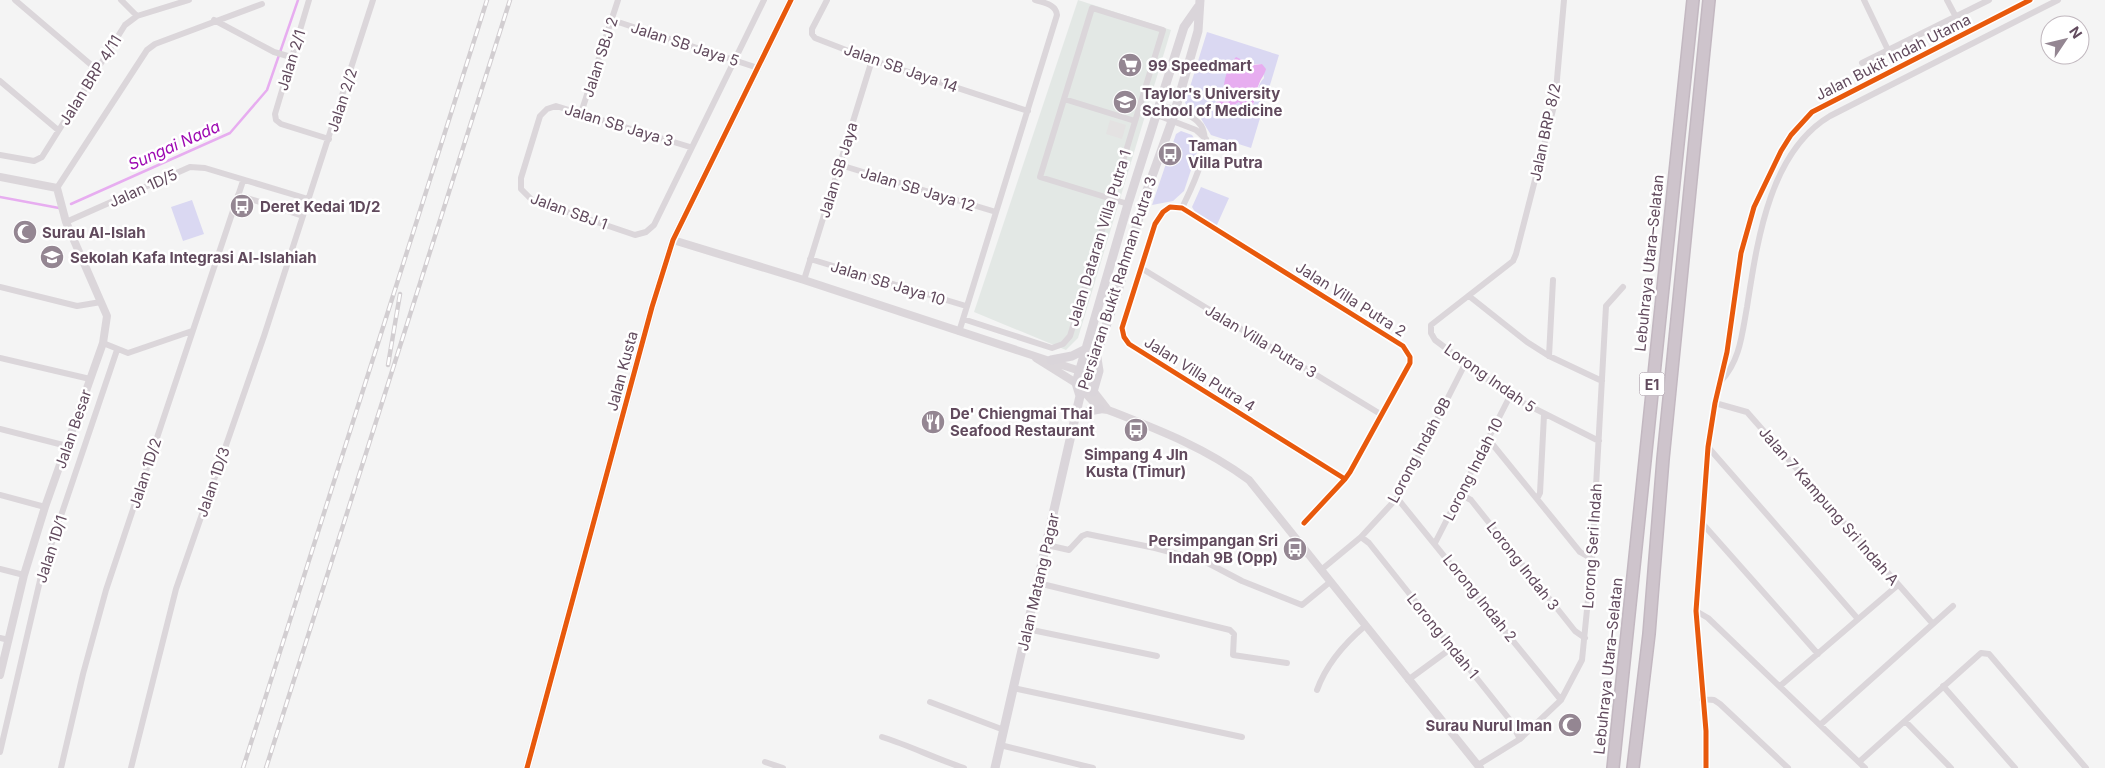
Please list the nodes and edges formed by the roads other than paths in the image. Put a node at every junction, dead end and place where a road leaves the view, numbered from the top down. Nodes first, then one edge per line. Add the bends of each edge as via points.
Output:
1 (15, 0) edge
2 (121, 0) edge
3 (189, 0) edge
4 (309, 0) edge
5 (373, 0) edge
6 (618, 0) edge
7 (764, 0) edge
8 (791, 0) edge
9 (827, 0) edge
10 (1035, 0) edge
11 (1564, 0) edge
12 (1693, 0) edge
13 (1709, 0) edge
14 (1864, 0) edge
15 (1947, 0) edge
16 (1989, 0) edge
17 (2030, 0) edge
18 (2058, 0) edge
19 (1199, 3) edge
20 (262, 4) dead end
21 (2036, 11) junction
22 (137, 16) junction
23 (1956, 17) junction
24 (214, 20) junction
25 (612, 20) junction
26 (1888, 50) junction
27 (292, 57) junction
28 (872, 60) junction
29 (734, 61) junction
30 (1862, 63) dead end
31 (758, 68) junction
32 (96, 69) junction
33 (0, 80) edge
34 (1064, 99) junction
35 (1160, 105) junction
36 (548, 109) joint
37 (1175, 110) junction
38 (1028, 111) junction
39 (581, 113) junction
40 (1156, 115) junction
41 (1135, 121) junction
42 (1172, 121) junction
43 (58, 130) junction
44 (1206, 138) junction
45 (329, 139) junction
46 (690, 147) junction
47 (0, 155) edge
48 (840, 165) junction
49 (0, 178) edge
50 (243, 181) junction
51 (57, 188) junction
52 (238, 195) junction
53 (308, 199) junction
54 (1111, 199) junction
55 (1128, 204) junction
56 (1182, 208) junction
57 (996, 212) junction
58 (302, 216) junction
59 (66, 222) junction
60 (673, 240) junction
61 (810, 259) junction
62 (1513, 261) joint
63 (1141, 268) junction
64 (804, 280) junction
65 (1553, 280) dead end
66 (0, 287) edge
67 (1623, 287) dead end
68 (1118, 291) junction
69 (1101, 296) junction
70 (1469, 296) junction
71 (101, 302) junction
72 (966, 306) junction
73 (964, 319) junction
74 (988, 327) junction
75 (192, 331) junction
76 (959, 332) junction
77 (984, 340) junction
78 (103, 343) junction
79 (1086, 349) junction
80 (117, 350) junction
81 (1096, 352) joint
82 (1550, 356) junction
83 (0, 358) edge
84 (1036, 358) junction
85 (1051, 360) junction
86 (1465, 364) junction
87 (1079, 372) junction
88 (90, 379) junction
89 (1602, 381) junction
90 (1720, 382) junction
91 (1076, 383) junction
92 (1086, 390) junction
93 (1510, 396) junction
94 (1716, 403) junction
95 (1104, 410) junction
96 (1382, 415) junction
97 (1544, 415) junction
98 (1076, 417) junction
99 (0, 429) edge
100 (1489, 440) junction
101 (1599, 441) junction
102 (67, 446) junction
103 (1708, 446) junction
104 (1345, 479) junction
105 (1460, 494) junction
106 (0, 495) edge
107 (1396, 498) junction
108 (1537, 499) junction
109 (45, 507) junction
110 (1304, 523) dead end
111 (1702, 523) junction
112 (1361, 537) junction
113 (1435, 543) junction
114 (1047, 545) junction
115 (1592, 559) junction
116 (0, 569) edge
117 (1321, 570) junction
118 (24, 575) junction
119 (1330, 582) junction
120 (1038, 583) junction
121 (1898, 585) junction
122 (1953, 606) dead end
123 (1696, 611) junction
124 (1858, 619) junction
125 (1933, 624) junction
126 (1365, 626) junction
127 (1027, 629) junction
128 (0, 638) edge
129 (1585, 638) junction
130 (9, 640) junction
131 (1453, 647) junction
132 (1818, 654) junction
133 (1157, 656) dead end
134 (1287, 663) dead end
135 (0, 675) edge
136 (1408, 680) junction
137 (1780, 686) junction
138 (1944, 686) junction
139 (1013, 688) junction
140 (1318, 690) dead end
141 (1702, 699) junction
142 (1561, 700) junction
143 (930, 702) dead end
144 (1905, 721) junction
145 (1820, 725) junction
146 (1004, 730) junction
147 (882, 737) dead end
148 (1242, 737) dead end
149 (1520, 739) junction
150 (1000, 745) junction
151 (0, 752) edge
152 (765, 762) dead end
153 (1858, 762) junction
154 (1614, 763) edge
155 (1479, 766) edge
156 (1633, 767) edge
157 (1705, 767) edge
158 (61, 768) edge
159 (131, 768) edge
160 (528, 768) edge
161 (783, 768) edge
162 (964, 768) edge
163 (995, 768) edge
164 (1093, 768) edge
165 (1606, 768) edge
166 (1788, 768) edge
167 (1864, 768) edge
168 (1951, 768) edge
169 (2015, 768) edge
170 (2086, 768) edge

1 - 32 street
2 - 22 street
3 - 22 street, Jalan BRP 4/11
4 - 27 street, Jalan 2/1
5 - 45 street, Jalan 2/2
6 - 25 street, Jalan SBJ 2
7 - 29 street
8 - 31 street, Jalan Kusta
9 - 28 street, Jalan SB Jaya 14 via 812,29 813,36
10 - 38 street via 1052,5 1056,10
11 - 62 street, Jalan BRP 8/2 via 1554,102
12 - 154 highway, Lebuhraya Utara–Selatan / E1
13 - 156 highway, E1 via 1663,459 1649,634
14 - 26 street
15 - 23 street
16 - 23 street
17 - 21 street
17 - 90 street, Jalan Bukit Indah Utama via 1812,112 1791,135 1754,207 1741,253
18 - 21 street, Jalan Bukit Indah Utama
19 - 35 main road, Persiaran Bukit Rahman Putra 3 via 1184,27
19 - 37 main road, Persiaran Bukit Rahman Putra 3 via 1198,31
20 - 24 street
21 - 90 street, Jalan Bukit Indah Utama via 1830,116 1810,131 1785,168 1766,209 1740,347 1730,371
22 - 32 street, Jalan BRP 4/11 via 125,25
23 - 26 street
24 - 27 street via 274,52
24 - 51 street via 147,50
25 - 29 street, Jalan SB Jaya 5
25 - 39 street, Jalan SBJ 2
26 - 30 street
27 - 45 street, Jalan 2/1 via 276,120
28 - 38 street, Jalan SB Jaya 14
28 - 48 street, Jalan SB Jaya
29 - 31 street, Jalan SB Jaya 5
29 - 46 street
31 - 60 street, Jalan Kusta
32 - 43 street, Jalan BRP 4/11
33 - 43 street
34 - 41 street
34 - 41 street, Jalan Dataran Villa Putra 1 via 1092,8 1163,30
34 - 54 street via 1040,177
35 - 37 street
35 - 40 main road, Persiaran Bukit Rahman Putra 3
36 - 39 street, Jalan SB Jaya 3 via 556,106
36 - 46 street, Jalan SBJ 1 via 540,116 521,178 523,194 532,200 635,234 646,232 654,225
37 - 42 main road, Persiaran Bukit Rahman Putra 3
37 - 44 street via 1200,123
38 - 57 street
39 - 46 street, Jalan SB Jaya 3
40 - 42 street
40 - 55 main road, Persiaran Bukit Rahman Putra 3
41 - 54 street, Jalan Dataran Villa Putra 1
42 - 44 street via 1196,130
42 - 68 main road, Persiaran Bukit Rahman Putra 3 via 1146,193
43 - 47 street, Jalan BRP 4/11 via 37,160
44 - 56 street via 1204,152
45 - 53 street, Jalan 2/2
48 - 57 street, Jalan SB Jaya 12
48 - 61 street, Jalan SB Jaya
49 - 51 street
50 - 52 street, Jalan 1D/2
50 - 53 street, Jalan 1D/5
50 - 59 street, Jalan 1D/5 via 205,168 190,167
51 - 59 street, Jalan Besar
52 - 58 street
52 - 75 street, Jalan 1D/2
53 - 58 street, Jalan 1D/3
54 - 55 street
54 - 74 street, Jalan Dataran Villa Putra 1 via 1070,336 1063,344 1052,348
55 - 69 main road, Persiaran Bukit Rahman Putra 3
56 - 63 street, Jalan Villa Putra 4 via 1175,206 1163,212 1155,224
56 - 96 street, Jalan Villa Putra 2 via 1404,346 1410,363
57 - 72 street
58 - 159 street, Jalan 1D/3 via 264,336 176,588
59 - 71 street, Jalan Besar
60 - 64 street
60 - 160 street, Jalan Kusta via 652,307
61 - 64 street, Jalan SB Jaya
61 - 72 street, Jalan SB Jaya 10
62 - 70 street, Lorong Indah 5
63 - 96 street, Jalan Villa Putra 3
63 - 104 street, Jalan Villa Putra 4 via 1122,328 1129,344
64 - 76 street
65 - 82 street
66 - 71 street via 77,306
67 - 89 street, Lorong Seri Indah via 1606,306
68 - 69 main road via 1113,286
68 - 81 main road, Persiaran Bukit Rahman Putra 3
69 - 79 main road, Persiaran Bukit Rahman Putra 3
70 - 82 street
70 - 86 street, Lorong Indah 5 via 1431,325 1431,333 1436,340
71 - 78 street, Jalan Besar via 107,316
72 - 73 street
73 - 74 street, Jalan Dataran Villa Putra 1
73 - 76 street
74 - 77 street
75 - 80 street via 128,353
75 - 158 street, Jalan 1D/2 via 106,590 82,674
76 - 77 street
77 - 84 street
78 - 80 street
78 - 88 street, Jalan Besar
79 - 85 main road
79 - 87 main road, Persiaran Bukit Rahman Putra 3
80 - 151 street, Jalan 1D/1 via 42,572
81 - 92 main road, Jalan Matang Pagar via 1100,371
82 - 89 street
83 - 88 street
84 - 85 street
84 - 91 street
85 - 87 street
86 - 93 street, Lorong Indah 5
86 - 107 street, Lorong Indah 9B
87 - 91 main road, Persiaran Bukit Rahman Putra 3
87 - 92 street
88 - 102 street, Jalan Besar
89 - 101 street, Lorong Seri Indah
90 - 94 street
91 - 92 main road, Persiaran Bukit Rahman Putra 3
92 - 95 street
92 - 98 main road, Jalan Matang Pagar
93 - 97 street, Lorong Indah 5
93 - 100 street, Lorong Indah 10
94 - 103 street
94 - 121 street, Jalan 7 Kampung Sri Indah A via 1747,412
95 - 98 main road via 1089,410
95 - 117 street via 1184,440 1222,460 1248,480
96 - 104 street, Jalan Villa Putra 2
97 - 101 street, Lorong Indah 5
97 - 108 street
98 - 114 main road, Jalan Matang Pagar
99 - 102 street
100 - 105 street, Lorong Indah 10
100 - 108 street
101 - 115 street, Lorong Seri Indah
102 - 109 street, Jalan Besar
103 - 111 street
103 - 124 street
104 - 110 street, Jalan Villa Putra 2
105 - 113 street, Lorong Indah 10
105 - 129 street, Lorong Indah 3 via 1471,500 1575,632
106 - 109 street
107 - 112 street, Lorong Indah 9B
107 - 113 street, Lorong Indah 2
108 - 115 street via 1580,552
109 - 118 street, Jalan Besar
111 - 123 street
111 - 132 street
112 - 117 street, Lorong Indah 9B
112 - 131 street, Lorong Indah 1 via 1370,543
113 - 142 street, Lorong Indah 2
114 - 119 street via 1069,550 1087,534 1155,548 1204,561 1242,581 1302,605
114 - 120 main road, Jalan Matang Pagar
115 - 129 street, Lorong Seri Indah
116 - 118 street
117 - 119 street
118 - 130 street, Jalan Besar
119 - 126 street
120 - 127 main road, Jalan Matang Pagar
120 - 134 street via 1230,630 1234,634 1233,655
121 - 124 street
121 - 125 street, Jalan 7 Kampung Sri Indah A
122 - 125 street
123 - 137 street via 1708,618
123 - 141 street
124 - 132 street
125 - 145 street
126 - 136 street
126 - 140 street via 1322,675
127 - 133 street
127 - 139 main road, Jalan Matang Pagar
128 - 130 street
129 - 142 street, Lorong Seri Indah via 1582,660
130 - 135 street, Jalan Besar
131 - 136 street
131 - 149 street, Lorong Indah 1 via 1510,720
132 - 137 street
136 - 155 street
137 - 145 street
138 - 144 street
138 - 169 street
138 - 170 street via 1985,652 1989,654
139 - 146 main road, Jalan Matang Pagar
139 - 148 street
141 - 157 street via 1706,731
141 - 166 street via 1720,704
142 - 149 street, Lorong Seri Indah
143 - 146 street
144 - 153 street
144 - 168 street
145 - 153 street
146 - 150 main road, Jalan Matang Pagar
147 - 162 street
149 - 155 street, Lorong Seri Indah
150 - 163 main road, Jalan Matang Pagar
150 - 164 street
152 - 161 street
153 - 167 street
154 - 165 highway

